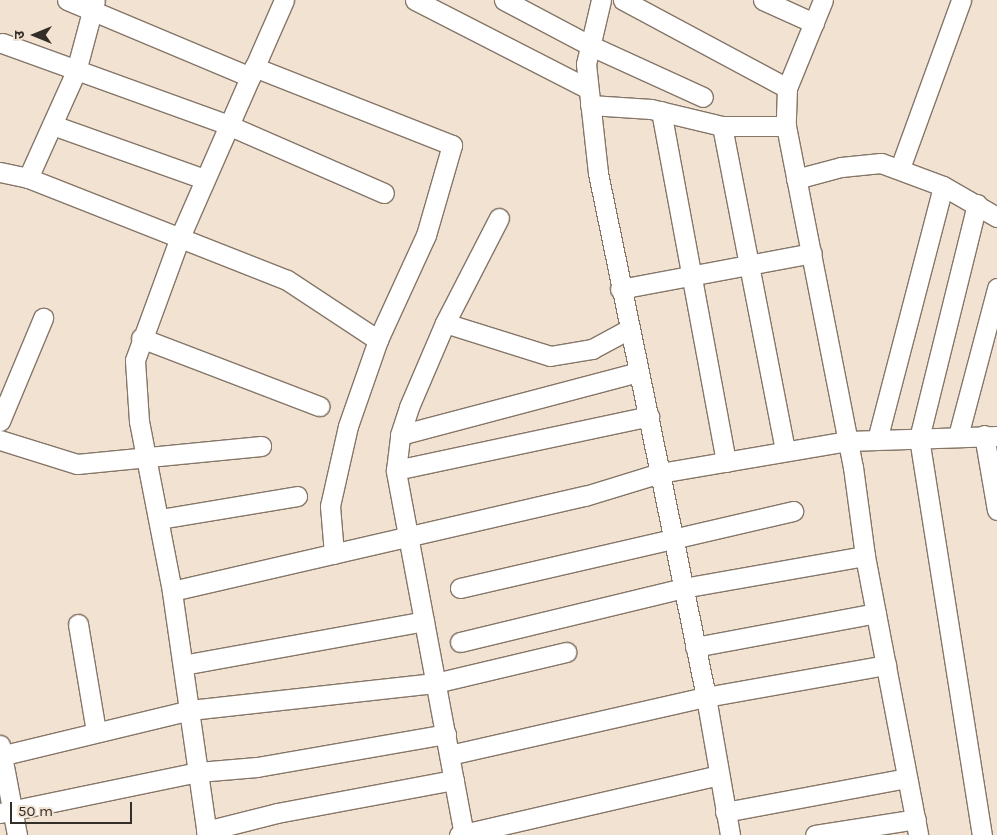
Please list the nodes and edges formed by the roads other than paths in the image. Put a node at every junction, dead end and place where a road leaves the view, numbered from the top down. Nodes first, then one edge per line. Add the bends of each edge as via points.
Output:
1 (66, 0) edge
2 (284, 0) edge
3 (415, 0) edge
4 (504, 0) edge
5 (601, 0) edge
6 (623, 0) edge
7 (763, 0) edge
8 (823, 0) edge
9 (961, 0) edge
10 (93, 5) edge
11 (814, 23) junction
12 (2, 42) dead end
13 (589, 45) junction
14 (76, 71) junction
15 (252, 72) junction
16 (787, 88) junction
17 (588, 97) junction
18 (703, 97) dead end
19 (661, 111) junction
20 (228, 125) junction
21 (722, 126) junction
22 (786, 126) junction
23 (61, 128) dead end
24 (900, 168) junction
25 (0, 172) edge
26 (28, 178) junction
27 (204, 179) junction
28 (796, 179) junction
29 (943, 186) junction
30 (384, 193) dead end
31 (977, 204) junction
32 (997, 217) edge
33 (499, 218) dead end
34 (180, 237) junction
35 (812, 253) junction
36 (749, 266) junction
37 (692, 278) junction
38 (997, 288) edge
39 (620, 289) junction
40 (43, 318) dead end
41 (445, 323) junction
42 (630, 329) junction
43 (141, 338) junction
44 (378, 340) junction
45 (639, 372) junction
46 (319, 406) dead end
47 (649, 416) junction
48 (0, 422) edge
49 (400, 435) junction
50 (958, 436) junction
51 (990, 436) edge
52 (919, 438) junction
53 (0, 440) edge
54 (877, 440) junction
55 (848, 441) junction
56 (261, 446) dead end
57 (785, 450) junction
58 (148, 459) junction
59 (726, 462) junction
60 (396, 470) junction
61 (660, 473) junction
62 (297, 496) dead end
63 (997, 510) edge
64 (794, 511) dead end
65 (160, 519) junction
66 (672, 536) junction
67 (408, 537) junction
68 (334, 554) junction
69 (865, 556) junction
70 (460, 588) dead end
71 (683, 588) junction
72 (172, 591) junction
73 (876, 613) junction
74 (424, 622) junction
75 (78, 624) dead end
76 (460, 642) dead end
77 (695, 647) junction
78 (566, 652) dead end
79 (183, 665) junction
80 (886, 665) junction
81 (435, 683) junction
82 (706, 697) junction
83 (190, 710) junction
84 (96, 732) junction
85 (446, 734) junction
86 (1, 752) edge
87 (450, 755) junction
88 (198, 772) junction
89 (719, 775) junction
90 (908, 778) junction
91 (454, 780) junction
92 (6, 812) edge
93 (726, 812) junction
94 (917, 827) edge
95 (207, 833) edge
96 (17, 835) edge
97 (462, 835) edge
98 (730, 835) edge
99 (815, 835) edge
100 (982, 835) edge

1 - 10 street
2 - 15 street
3 - 17 street
4 - 13 street
5 - 13 street
6 - 16 street
7 - 11 street
8 - 11 street
9 - 24 street
10 - 14 street
10 - 15 street
11 - 16 street
12 - 14 street
13 - 17 street
13 - 18 street
14 - 20 street
14 - 26 street
15 - 20 street
15 - 44 street via 452,145 426,235
16 - 22 street
17 - 19 street
17 - 39 street via 598,173
19 - 21 street
19 - 37 street
20 - 27 street
20 - 30 street
21 - 22 street
21 - 36 street
22 - 28 street
23 - 27 street
24 - 28 street via 864,163
24 - 29 street
25 - 26 street
26 - 34 street
27 - 34 street
28 - 35 street
29 - 31 street
29 - 54 street
31 - 32 street
31 - 52 street
33 - 41 street
34 - 43 street
34 - 44 street via 288,280
35 - 36 street
35 - 55 street
36 - 37 street
36 - 57 street
37 - 39 street
37 - 59 street
38 - 50 street
39 - 42 street
40 - 48 street
41 - 42 street via 550,356 592,349
41 - 49 street
42 - 45 street
43 - 46 street
43 - 58 street via 135,379
44 - 68 street via 348,426 332,493
45 - 47 street
45 - 49 street
47 - 60 street
47 - 61 street
49 - 60 street
50 - 51 street
50 - 52 street
51 - 63 street
52 - 54 street
52 - 100 street
53 - 58 street via 77,464
54 - 55 street
55 - 57 street
55 - 69 street
56 - 58 street
57 - 59 street
58 - 65 street
59 - 61 street
60 - 67 street
61 - 66 street
61 - 67 street via 584,496
62 - 65 street
64 - 66 street
65 - 72 street
66 - 70 street
66 - 71 street
67 - 68 street
67 - 74 street
68 - 72 street
69 - 71 street
69 - 73 street
71 - 76 street
71 - 77 street
72 - 79 street
73 - 77 street
73 - 80 street
74 - 79 street
74 - 81 street
75 - 84 street
77 - 82 street
78 - 81 street
79 - 83 street
80 - 82 street
80 - 90 street
81 - 83 street
81 - 85 street
82 - 87 street
82 - 89 street
83 - 84 street
83 - 88 street
84 - 86 street
85 - 87 street
85 - 88 street via 257,767
86 - 92 street
87 - 91 street
88 - 92 street
88 - 95 street
89 - 93 street
89 - 97 street
90 - 93 street
90 - 94 street
91 - 95 street via 277,813
91 - 97 street
92 - 96 street
93 - 98 street
94 - 99 street

